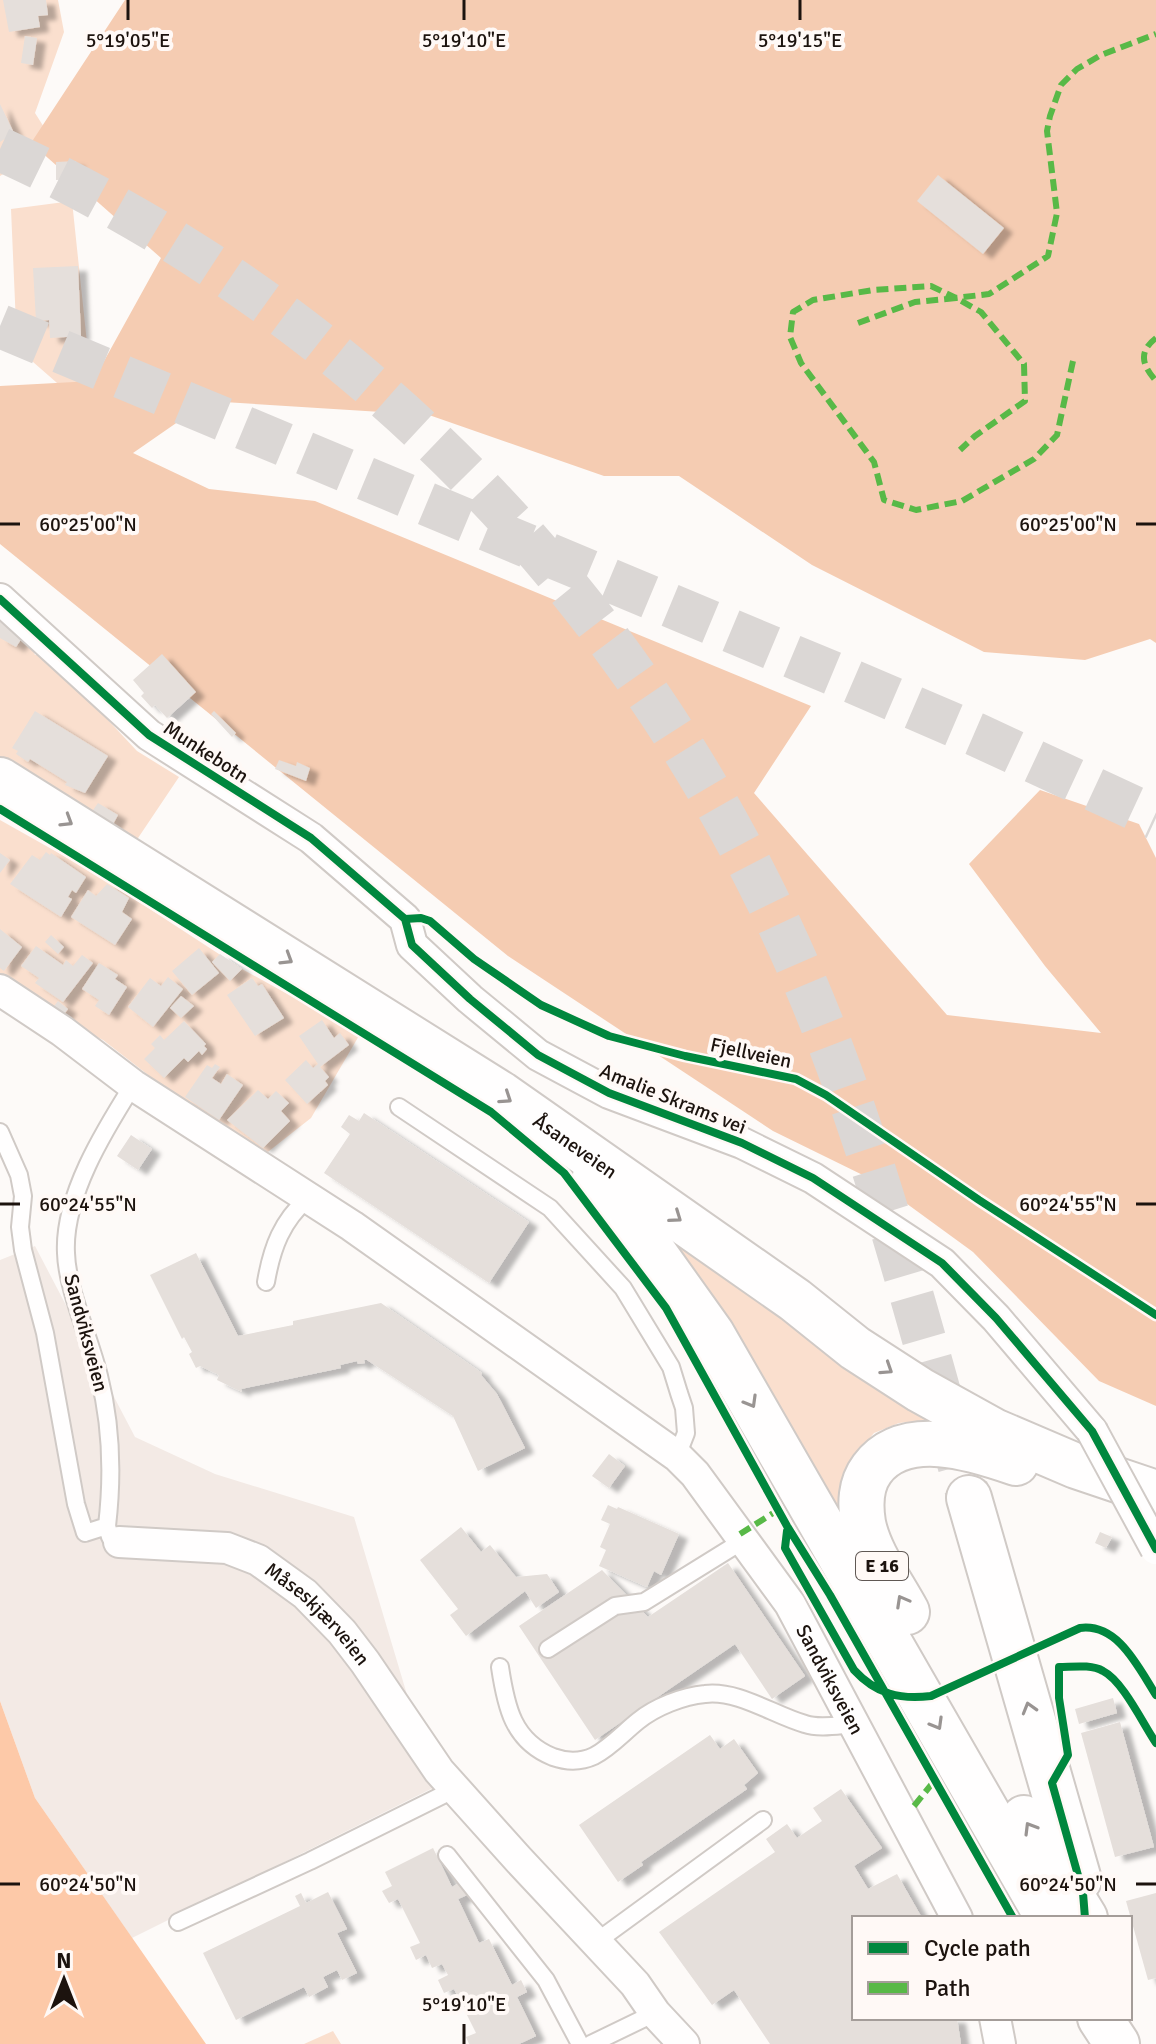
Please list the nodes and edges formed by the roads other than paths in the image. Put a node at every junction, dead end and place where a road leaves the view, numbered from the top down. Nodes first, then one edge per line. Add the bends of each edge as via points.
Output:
1 (0, 599) edge
2 (0, 780) edge
3 (405, 919) joint
4 (0, 990) edge
5 (133, 1085) junction
6 (399, 1107) dead end
7 (0, 1132) edge
8 (567, 1140) junction
9 (308, 1198) junction
10 (266, 1282) dead end
11 (677, 1456) junction
12 (1156, 1493) edge
13 (969, 1498) tunnel mouth
14 (1156, 1512) edge
15 (113, 1534) junction
16 (744, 1540) junction
17 (1156, 1549) edge
18 (548, 1649) dead end
19 (500, 1667) dead end
20 (854, 1724) junction
21 (457, 1788) junction
22 (763, 1820) dead end
23 (447, 1855) dead end
24 (956, 1916) edge
25 (1047, 1916) edge
26 (1084, 1916) edge
27 (1085, 1916) edge
28 (178, 1922) dead end
29 (596, 1942) junction
30 (655, 2013) junction
31 (995, 2020) edge
32 (1101, 2020) edge
33 (580, 2044) edge
34 (591, 2044) edge
35 (684, 2044) edge
36 (1000, 2044) edge
37 (1117, 2044) edge

1 - 3 street, Munkebotn via 149,735 311,838
2 -> 8 highway, Åsaneveien / E 16
3 - 17 street, Amalie Skrams vei, bridge via 412,945 538,1055 609,1093 742,1143 813,1178 942,1263 1092,1431
4 - 5 street, Sandviksveien
5 - 9 street, Sandviksveien
5 - 15 lane, Sandviksveien via 82,1178 65,1254 107,1415
6 - 11 lane via 550,1208 623,1288 671,1367 686,1433
7 - 15 lane via 19,1175 23,1250 45,1333 76,1504 85,1533
8 -> 12 highway, Åsaneveien / E 16 via 920,1390 994,1431
8 -> 25 highway, E 16 via 712,1334
9 - 10 lane via 282,1226
9 - 11 street, Sandviksveien
11 - 16 street, Sandviksveien
27 -> 13 highway, E 16 via 1083,1893
26 -> 14 highway, E 16 via 880,1563 864,1526 861,1500 866,1477 879,1460 896,1448 924,1444 993,1455
15 - 21 street, Måseskjærveien via 227,1548 276,1570 342,1632 439,1771
16 - 18 lane via 644,1602 615,1606
16 - 20 street, Sandviksveien via 790,1604
19 - 20 lane via 516,1728 535,1750 559,1759 594,1756 641,1718 679,1699 708,1693 732,1696 809,1726
20 - 24 street, Sandviksveien
21 - 28 lane
21 - 29 street, Måseskjærveien
22 - 29 lane
23 - 33 lane via 546,1980
29 - 30 street, Måseskjærveien
30 - 34 lane
30 - 35 street, Måseskjærveien
31 - 36 street
32 - 37 highway

